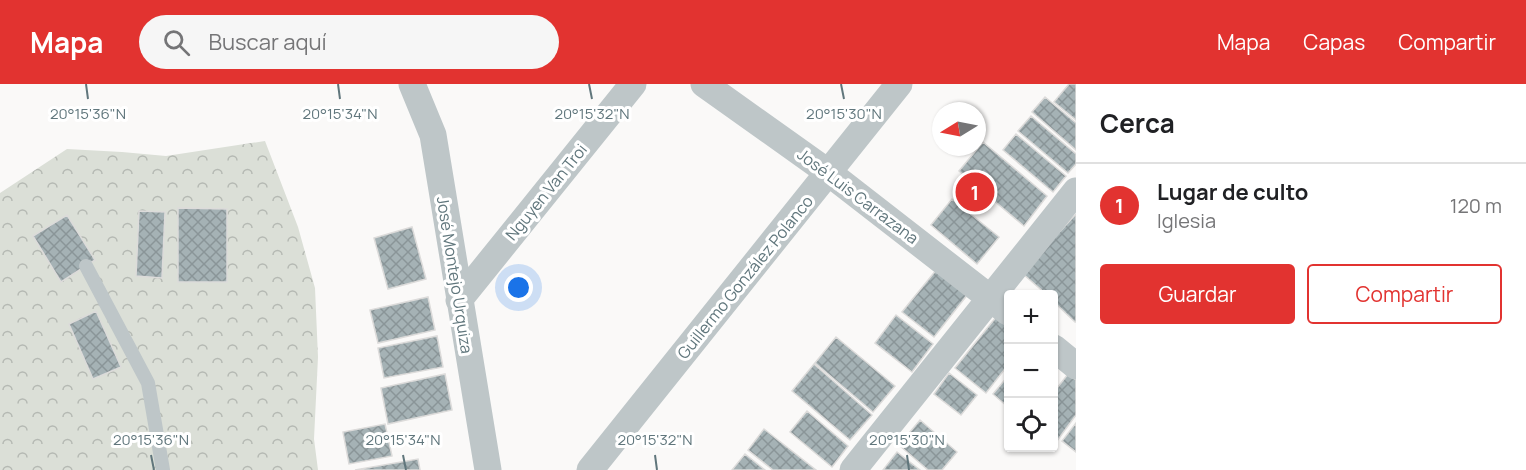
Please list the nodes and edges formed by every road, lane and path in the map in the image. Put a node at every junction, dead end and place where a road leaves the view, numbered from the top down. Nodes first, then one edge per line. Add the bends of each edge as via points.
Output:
1 (412, 84) edge
2 (633, 84) edge
3 (704, 84) edge
4 (899, 84) edge
5 (829, 173) junction
6 (1076, 190) edge
7 (86, 266) dead end
8 (459, 300) junction
9 (1000, 305) edge
10 (1058, 352) edge
11 (1076, 366) edge
12 (163, 470) edge
13 (488, 470) edge
14 (590, 470) edge
15 (853, 470) edge

1 - 8 street, José Montejo Urquiza via 433,135
2 - 8 street, Nguyen Van Troi
3 - 5 street, José Luis Carrazana
4 - 5 street, Guillermo González Polanco
5 - 9 street, José Luis Carrazana
5 - 14 street, Guillermo González Polanco
6 - 9 street
7 - 12 lane via 148,383
8 - 13 street, José Montejo Urquiza
9 - 15 street
10 - 11 street

